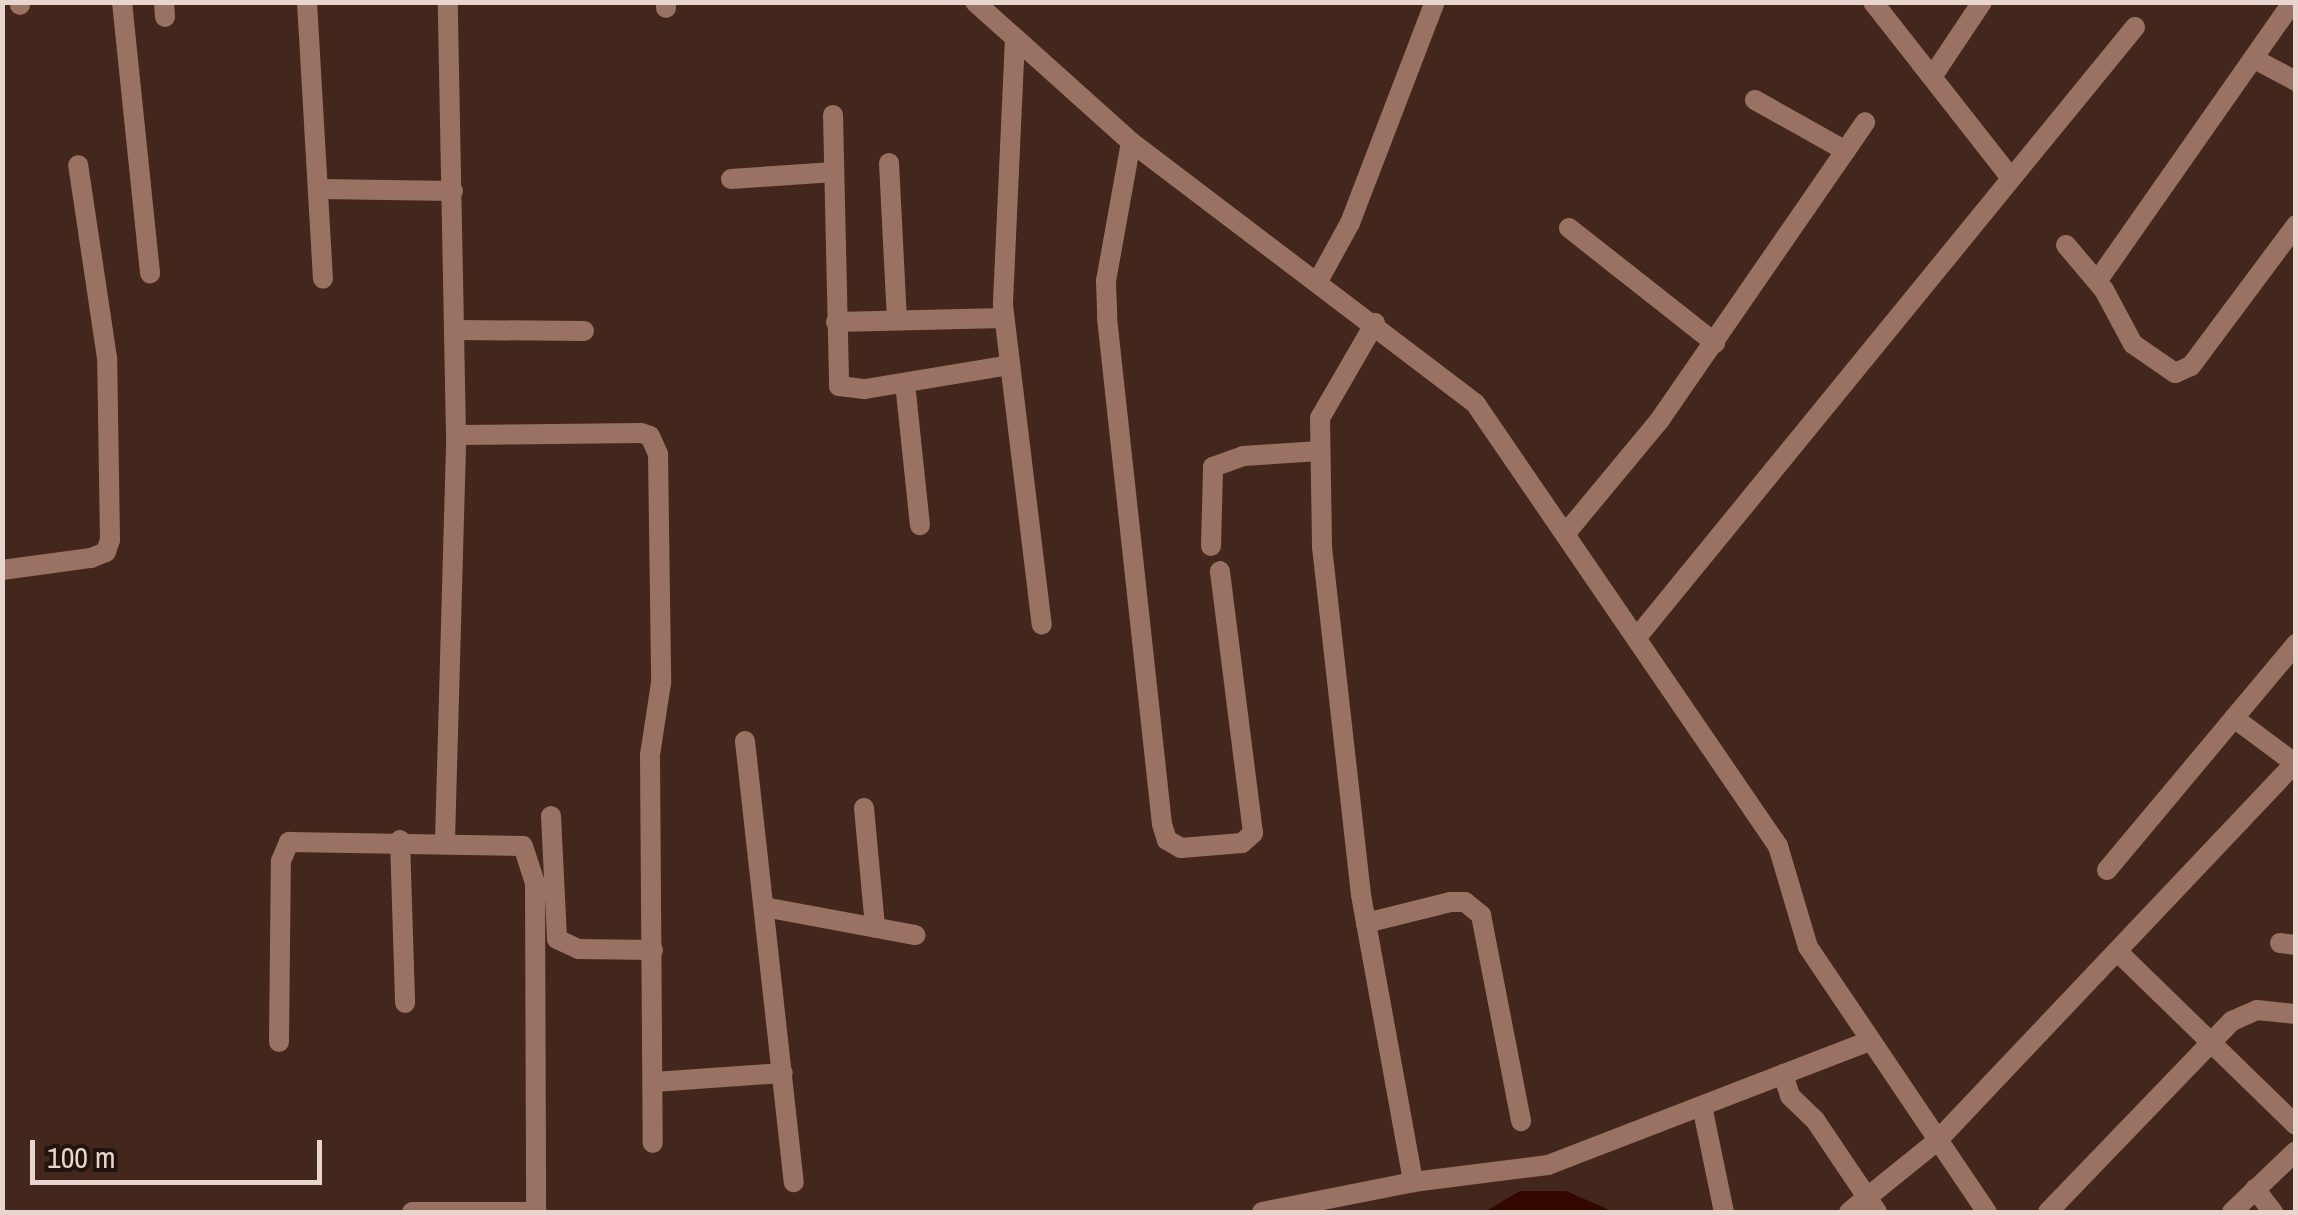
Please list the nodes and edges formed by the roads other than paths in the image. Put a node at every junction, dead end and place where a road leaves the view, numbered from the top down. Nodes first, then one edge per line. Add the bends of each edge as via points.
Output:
1 (122, 2) edge
2 (307, 2) edge
3 (448, 2) edge
4 (975, 2) edge
5 (1007, 2) edge
6 (1435, 2) edge
7 (1873, 2) edge
8 (1982, 2) edge
9 (2293, 2) edge
10 (997, 22) junction
11 (2135, 28) dead end
12 (1014, 38) junction
13 (2258, 61) junction
14 (1932, 77) junction
15 (2296, 81) edge
16 (1755, 100) dead end
17 (833, 114) dead end
18 (1865, 122) dead end
19 (1131, 142) junction
20 (1846, 151) junction
21 (889, 163) dead end
22 (78, 165) dead end
23 (834, 172) junction
24 (731, 178) dead end
25 (2011, 178) junction
26 (320, 189) junction
27 (453, 191) junction
28 (2296, 226) edge
29 (1570, 228) dead end
30 (2066, 245) dead end
31 (150, 274) dead end
32 (323, 279) dead end
33 (2098, 280) junction
34 (1317, 283) junction
35 (1004, 318) junction
36 (897, 320) junction
37 (836, 322) junction
38 (1375, 323) junction
39 (456, 330) junction
40 (584, 331) dead end
41 (1715, 343) junction
42 (1010, 365) junction
43 (904, 382) junction
44 (456, 435) junction
45 (1320, 451) junction
46 (920, 525) dead end
47 (1566, 533) junction
48 (1211, 546) dead end
49 (2, 570) edge
50 (1220, 571) dead end
51 (1042, 626) dead end
52 (1638, 636) junction
53 (2296, 644) edge
54 (2234, 718) junction
55 (746, 741) dead end
56 (2295, 764) edge
57 (864, 808) dead end
58 (551, 816) dead end
59 (400, 840) junction
60 (445, 840) junction
61 (2106, 870) dead end
62 (764, 907) junction
63 (1366, 924) junction
64 (875, 927) junction
65 (915, 935) dead end
66 (652, 950) junction
67 (2120, 954) junction
68 (405, 1003) dead end
69 (2296, 1014) edge
70 (1870, 1041) junction
71 (279, 1042) dead end
72 (2213, 1044) junction
73 (783, 1072) junction
74 (1783, 1074) junction
75 (654, 1082) junction
76 (1702, 1106) junction
77 (1521, 1120) dead end
78 (2296, 1125) edge
79 (1937, 1141) junction
80 (653, 1142) dead end
81 (2296, 1150) edge
82 (794, 1182) dead end
83 (1413, 1182) junction
84 (2255, 1189) junction
85 (1872, 1206) edge
86 (412, 1212) edge
87 (424, 1212) edge
88 (536, 1212) edge
89 (1262, 1212) edge
90 (1724, 1212) edge
91 (1850, 1212) edge
92 (1986, 1212) edge
93 (2048, 1212) edge
94 (2232, 1212) edge
95 (2273, 1212) edge

1 - 31 street
2 - 26 street
3 - 27 street
4 - 10 street
5 - 10 street
6 - 34 street via 1350,223
7 - 14 street
8 - 14 street
9 - 13 street
10 - 12 street
11 - 25 street
12 - 19 street
12 - 35 street
13 - 15 street
13 - 33 street
14 - 25 street
16 - 20 street
17 - 23 street
18 - 20 street
19 - 34 street
19 - 50 street via 1106,281 1107,318 1162,824 1167,840 1181,848 1242,843 1253,833
20 - 41 street
21 - 36 street
22 - 49 street via 108,374 110,540 106,552 92,558
23 - 24 street
23 - 37 street
25 - 52 street
26 - 27 street
26 - 32 street
27 - 39 street
28 - 33 street via 2183,372 2166,371 2133,344
29 - 41 street
30 - 33 street
34 - 38 street
35 - 36 street
35 - 42 street
36 - 37 street
37 - 43 street via 839,386
38 - 45 street via 1328,400
38 - 47 street via 1475,403
39 - 40 street
39 - 44 street
41 - 47 street
42 - 43 street
42 - 51 street
43 - 46 street
44 - 60 street
44 - 66 street via 641,432 654,444 661,684 650,755
45 - 48 street via 1244,456 1213,467
45 - 63 street via 1322,547
47 - 52 street
52 - 70 street via 1778,846 1808,946
53 - 54 street
54 - 56 street
54 - 61 street
55 - 62 street
56 - 67 street
57 - 64 street
58 - 66 street via 557,938 578,949
59 - 60 street
59 - 68 street
59 - 71 street via 300,837 284,850
60 - 88 street via 516,843 532,856
62 - 64 street
62 - 73 street
63 - 77 street via 1450,902 1474,907 1486,935
63 - 83 street
64 - 65 street
66 - 75 street
67 - 72 street
67 - 79 street
69 - 72 street via 2245,1012
70 - 74 street
70 - 79 street
72 - 78 street
72 - 93 street
73 - 75 street
73 - 82 street
74 - 76 street
74 - 85 street via 1790,1096 1815,1120
75 - 80 street
76 - 83 street via 1548,1166
76 - 90 street
79 - 85 street
79 - 92 street
81 - 84 street
83 - 89 street
84 - 94 street
84 - 95 street
85 - 91 street
86 - 87 street
87 - 88 street

